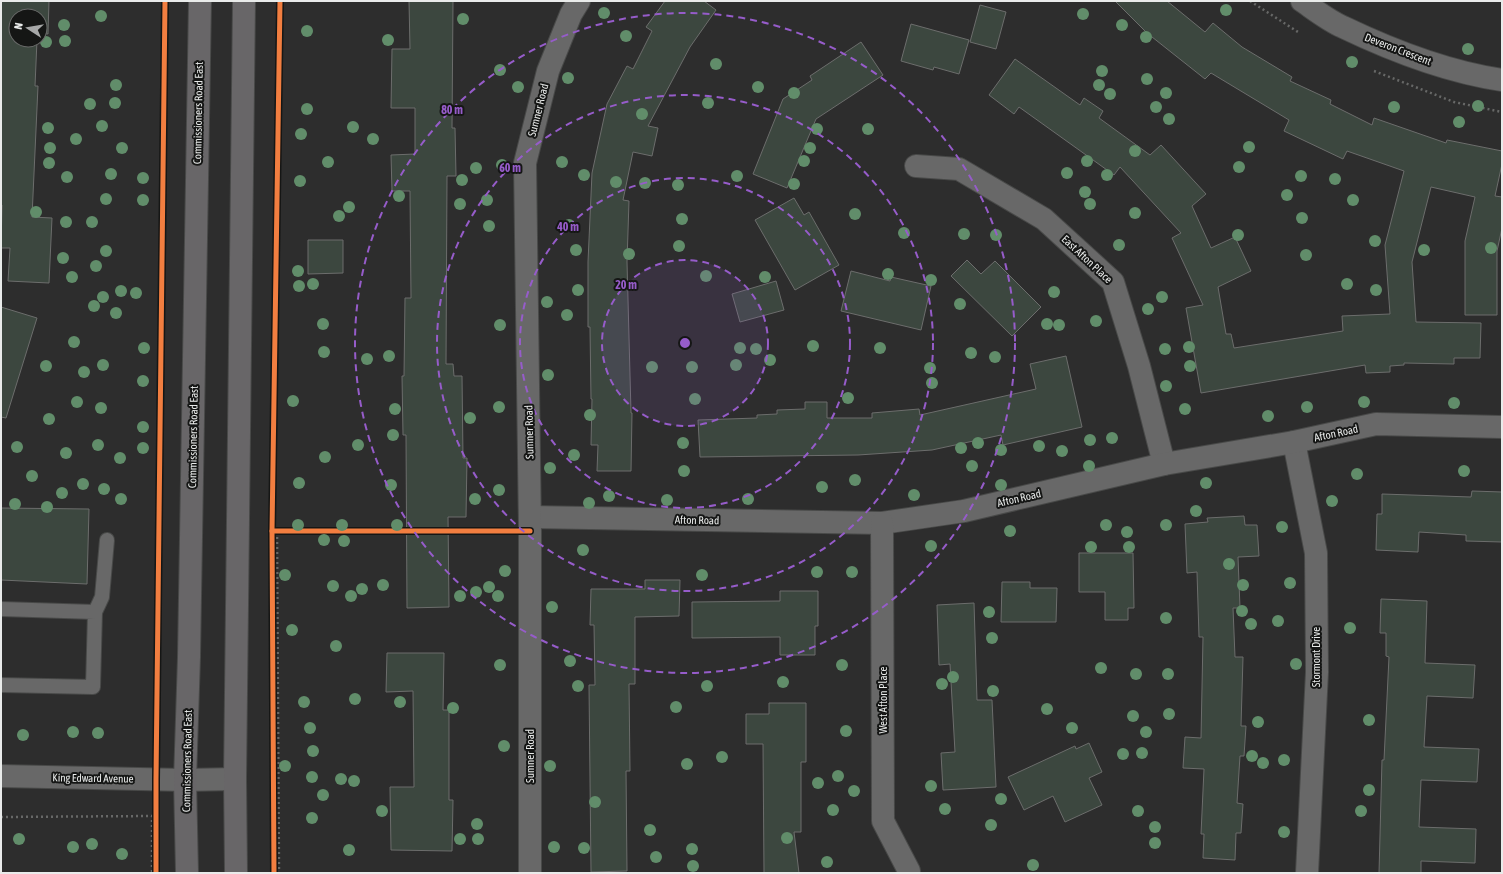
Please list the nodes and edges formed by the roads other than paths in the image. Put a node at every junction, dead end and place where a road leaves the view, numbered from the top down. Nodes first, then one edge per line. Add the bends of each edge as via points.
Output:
1 (200, 1) edge
2 (244, 1) edge
3 (579, 1) edge
4 (1302, 1) edge
5 (1502, 80) edge
6 (916, 166) dead end
7 (1502, 427) edge
8 (1294, 442) junction
9 (1164, 464) junction
10 (530, 517) junction
11 (882, 523) junction
12 (107, 540) dead end
13 (1, 609) edge
14 (94, 612) junction
15 (1, 684) edge
16 (1, 776) edge
17 (235, 779) junction
18 (185, 780) junction
19 (909, 871) dead end
20 (187, 873) edge
21 (236, 873) edge
22 (530, 873) edge
23 (1307, 873) edge

1 - 18 main road, Commissioners Road East via 190,657
2 - 17 main road
3 - 10 street, Sumner Road via 571,14 548,72 525,163
4 - 5 street, Deveron Crescent via 1342,27 1406,55 1485,78
6 - 9 street, East Afton Place via 959,169 972,176 1044,219 1113,282 1139,366
7 - 8 street, Afton Road via 1376,424
8 - 9 street, Afton Road
8 - 23 street, Stormont Drive via 1316,553 1317,672
9 - 11 street, Afton Road via 964,511
10 - 11 street, Afton Road
10 - 22 street, Sumner Road
11 - 19 street, West Afton Place via 883,821
12 - 14 lane via 102,597
13 - 14 lane
14 - 15 lane via 93,687
16 - 18 street, King Edward Avenue
17 - 18 street, King Edward Avenue
17 - 21 main road
18 - 20 main road, Commissioners Road East

